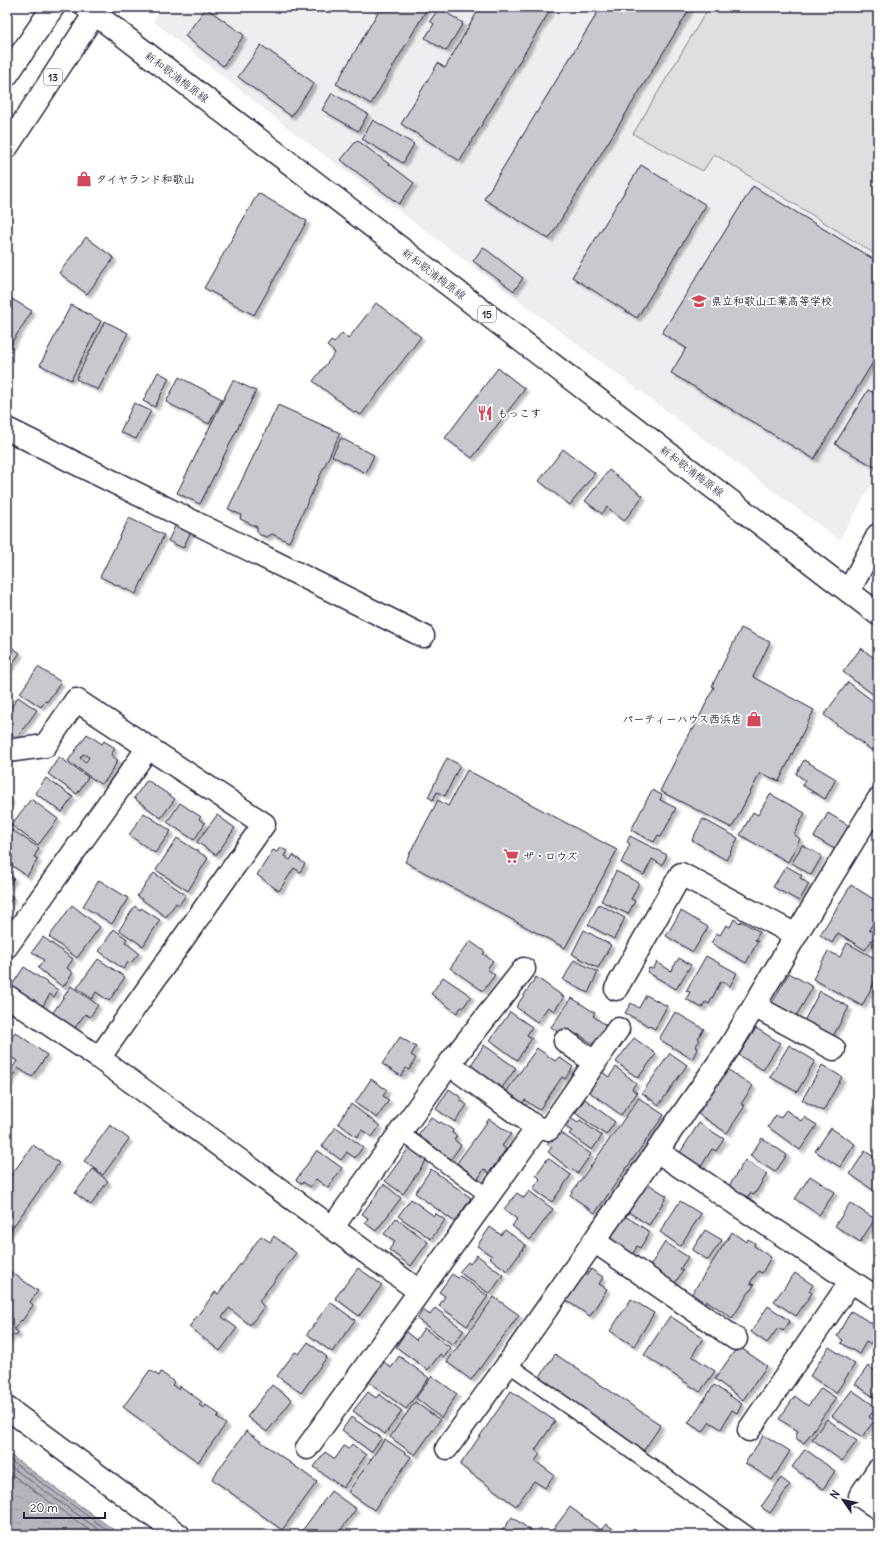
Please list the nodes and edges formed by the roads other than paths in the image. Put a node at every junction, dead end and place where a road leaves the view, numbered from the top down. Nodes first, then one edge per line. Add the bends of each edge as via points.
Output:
1 (53, 7) edge
2 (93, 9) edge
3 (7, 74) edge
4 (7, 147) edge
5 (7, 429) edge
6 (878, 535) edge
7 (849, 591) junction
8 (878, 614) edge
9 (423, 636) dead end
10 (148, 748) junction
11 (7, 750) edge
12 (878, 800) edge
13 (796, 935) junction
14 (7, 946) edge
15 (524, 969) dead end
16 (616, 989) dead end
17 (7, 996) edge
18 (754, 1006) junction
19 (618, 1030) dead end
20 (565, 1041) dead end
21 (834, 1050) dead end
22 (99, 1058) junction
23 (595, 1063) junction
24 (449, 1064) junction
25 (537, 1128) junction
26 (400, 1132) junction
27 (657, 1151) junction
28 (488, 1196) junction
29 (332, 1228) junction
30 (594, 1241) junction
31 (851, 1281) junction
32 (420, 1291) junction
33 (878, 1298) edge
34 (736, 1339) dead end
35 (508, 1364) junction
36 (7, 1408) edge
37 (749, 1430) dead end
38 (307, 1448) dead end
39 (447, 1448) dead end
40 (878, 1470) edge
41 (878, 1508) edge
42 (180, 1535) edge
43 (749, 1535) edge

1 - 3 street
2 - 4 street, 13
2 - 7 street, 新和歌浦梅原線 / 15
5 - 9 street
6 - 7 street
7 - 8 street, 新和歌浦梅原線 / 15
10 - 11 street via 76,700 45,746
10 - 14 street
10 - 22 street via 264,824
12 - 13 street
13 - 16 street via 681,874
13 - 18 street
15 - 24 street
17 - 22 street
18 - 21 street
18 - 27 street via 731,1045
19 - 23 street
20 - 23 street
22 - 29 street
23 - 25 street via 549,1129
24 - 25 street
24 - 26 street
25 - 28 street
26 - 28 lane
26 - 29 street
27 - 30 street
27 - 31 street
28 - 32 street
29 - 32 street
30 - 34 street
30 - 35 street
31 - 33 street
31 - 37 street
32 - 38 street
35 - 39 street
35 - 43 lane
36 - 42 street
40 - 41 street via 860,1496

